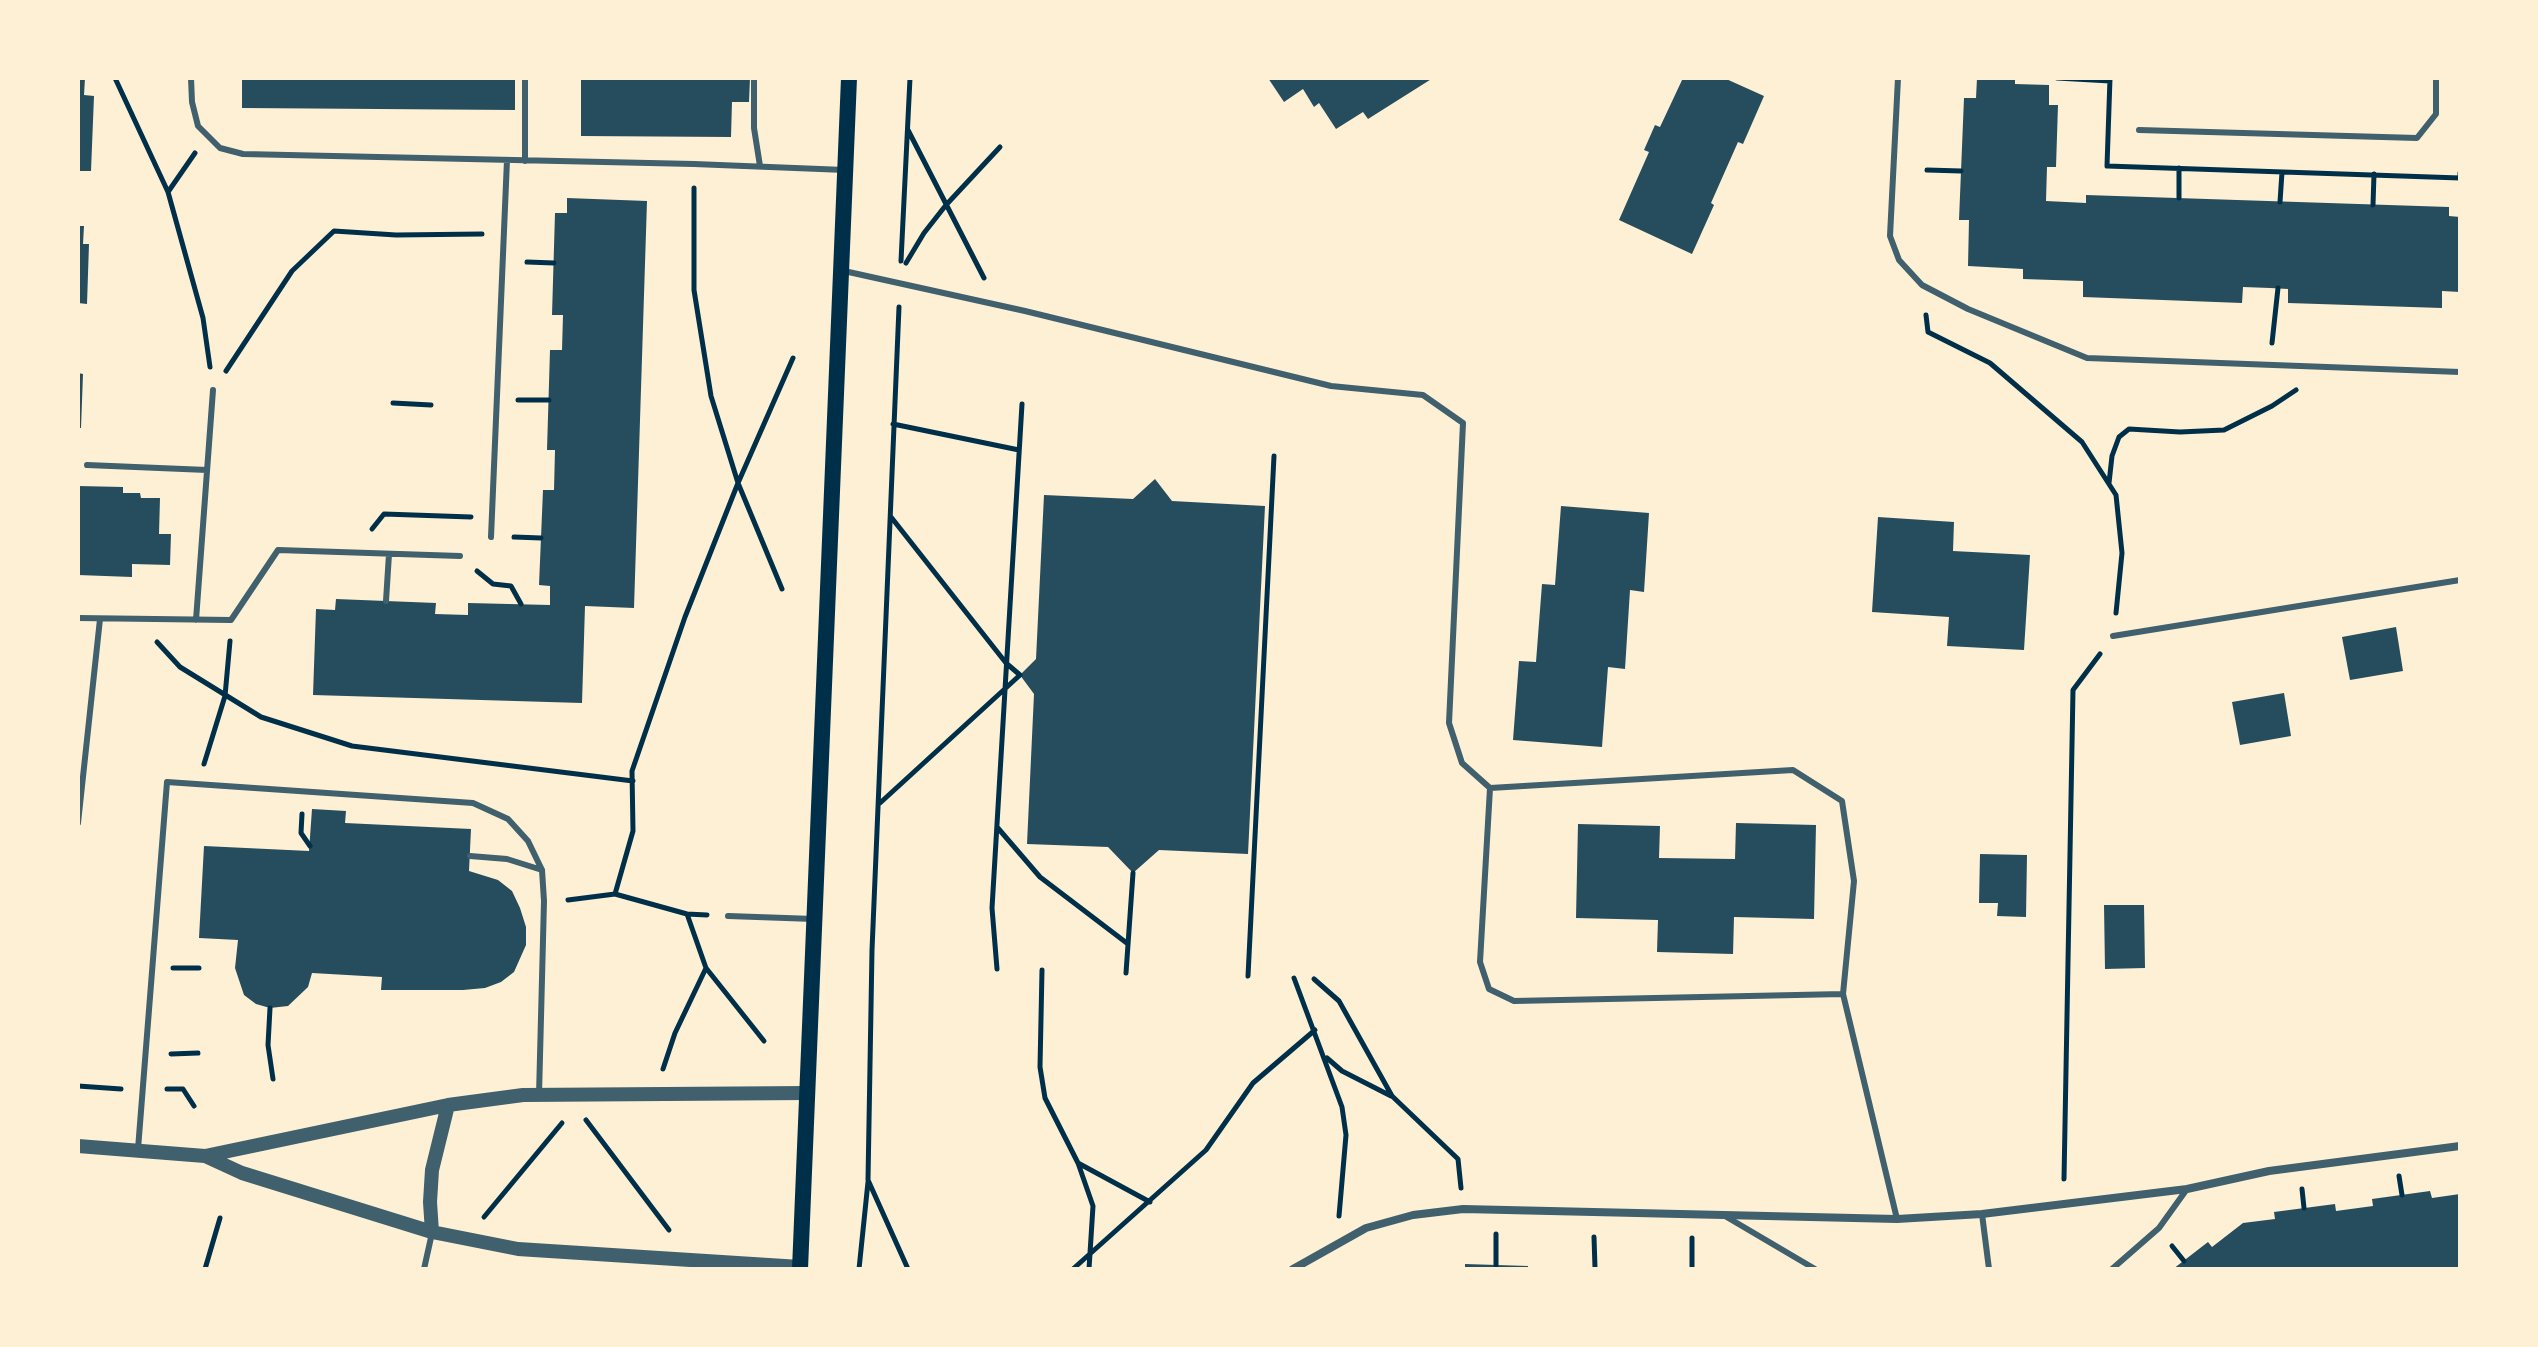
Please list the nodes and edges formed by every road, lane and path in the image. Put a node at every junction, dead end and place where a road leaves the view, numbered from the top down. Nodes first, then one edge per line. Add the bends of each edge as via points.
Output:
1 (115, 78) edge
2 (191, 78) edge
3 (525, 78) edge
4 (754, 78) edge
5 (849, 78) edge
6 (910, 78) edge
7 (1898, 78) edge
8 (2057, 78) edge
9 (2436, 78) edge
10 (2110, 80) edge
11 (907, 130) junction
12 (2139, 130) dead end
13 (206, 135) junction
14 (1000, 147) dead end
15 (507, 160) junction
16 (525, 161) junction
17 (694, 164) junction
18 (760, 166) junction
19 (2179, 168) junction
20 (845, 170) junction
21 (1927, 170) dead end
22 (1961, 171) dead end
23 (2282, 172) junction
24 (2460, 173) edge
25 (2374, 174) junction
26 (168, 192) junction
27 (2179, 198) dead end
28 (2280, 202) dead end
29 (946, 205) junction
30 (2373, 205) dead end
31 (503, 234) junction
32 (840, 271) junction
33 (1922, 285) junction
34 (2278, 288) dead end
35 (997, 304) junction
36 (898, 322) dead end
37 (793, 358) dead end
38 (2270, 366) junction
39 (2302, 368) junction
40 (2460, 372) edge
41 (213, 390) junction
42 (393, 403) dead end
43 (1022, 404) dead end
44 (431, 405) dead end
45 (893, 424) junction
46 (1019, 450) junction
47 (1274, 456) dead end
48 (87, 465) dead end
49 (207, 470) junction
50 (738, 483) junction
51 (2108, 484) junction
52 (384, 514) dead end
53 (439, 517) dead end
54 (891, 517) junction
55 (491, 537) dead end
56 (389, 554) junction
57 (460, 556) joint
58 (2460, 580) edge
59 (782, 589) dead end
60 (386, 601) dead end
61 (521, 604) dead end
62 (78, 618) edge
63 (100, 619) junction
64 (137, 619) junction
65 (196, 620) junction
66 (231, 620) junction
67 (2113, 636) junction
68 (1006, 663) junction
69 (1005, 688) junction
70 (225, 696) junction
71 (633, 781) junction
72 (198, 784) junction
73 (1490, 788) junction
74 (879, 804) junction
75 (78, 823) edge
76 (996, 827) junction
77 (301, 833) dead end
78 (310, 846) dead end
79 (470, 856) dead end
80 (542, 870) junction
81 (1133, 873) dead end
82 (615, 894) junction
83 (544, 901) junction
84 (687, 914) junction
85 (728, 916) joint
86 (814, 919) junction
87 (1128, 944) junction
88 (706, 968) junction
89 (997, 969) dead end
90 (1042, 970) dead end
91 (1126, 973) dead end
92 (1248, 976) dead end
93 (1294, 978) dead end
94 (1314, 979) dead end
95 (1843, 994) junction
96 (270, 1008) dead end
97 (1315, 1030) junction
98 (764, 1041) dead end
99 (198, 1053) dead end
100 (171, 1054) dead end
101 (1325, 1057) junction
102 (273, 1079) dead end
103 (78, 1086) edge
104 (114, 1088) dead end
105 (183, 1089) dead end
106 (807, 1093) junction
107 (654, 1094) junction
108 (539, 1095) junction
109 (1392, 1096) junction
110 (448, 1105) junction
111 (194, 1106) dead end
112 (581, 1114) dead end
113 (567, 1117) dead end
114 (78, 1146) edge
115 (2460, 1146) edge
116 (138, 1152) junction
117 (205, 1156) junction
118 (1078, 1163) junction
119 (868, 1180) junction
120 (2187, 1189) junction
121 (498, 1200) dead end
122 (1150, 1202) junction
123 (2063, 1204) junction
124 (1463, 1209) junction
125 (1982, 1214) junction
126 (1723, 1215) junction
127 (220, 1218) dead end
128 (1897, 1219) junction
129 (667, 1228) dead end
130 (432, 1232) junction
131 (1335, 1246) junction
132 (1090, 1252) junction
133 (800, 1268) edge
134 (205, 1269) edge
135 (424, 1269) edge
136 (859, 1269) edge
137 (908, 1269) edge
138 (1073, 1269) edge
139 (1089, 1269) edge
140 (1293, 1269) edge
141 (1815, 1269) edge
142 (1989, 1269) edge
143 (2112, 1269) edge

1 - 26 path
2 - 13 lane via 198,126
3 - 16 lane
4 - 18 lane
5 - 20 main road
6 - 11 path
7 - 33 lane via 1890,236 1899,260
8 - 10 path
9 - 12 lane via 2436,114 2417,138
10 - 19 path via 2107,166
11 - 29 path
11 - 29 path via 900,275
13 - 15 lane via 220,148 243,154
13 - 26 path
14 - 29 path
15 - 16 lane
15 - 31 lane
16 - 17 lane
17 - 18 lane
17 - 50 path via 694,290 711,396
18 - 20 lane
19 - 23 path
19 - 27 path
20 - 32 main road
21 - 22 path
23 - 25 path
23 - 28 path
24 - 25 path via 2460,178
25 - 30 path
26 - 41 path via 203,318
29 - 35 path
31 - 41 path via 334,231 292,271
31 - 55 lane
32 - 35 lane
32 - 86 main road
33 - 38 lane via 2087,358
33 - 51 path via 1928,332 1990,363 2082,442
34 - 38 path
35 - 73 lane via 1331,386 1423,395 1463,423 1449,723 1462,763
36 - 45 path
37 - 50 path
38 - 39 lane
39 - 40 lane
39 - 51 path via 2299,388 2224,430 2129,429 2119,437
41 - 49 lane
42 - 44 path
43 - 46 path
45 - 46 path
45 - 54 path
46 - 68 path
47 - 92 path
48 - 49 lane
49 - 65 lane
50 - 59 path
50 - 71 path via 685,617
51 - 67 path via 2116,495 2122,553
52 - 53 path
54 - 68 path
54 - 74 path
56 - 57 lane
56 - 60 lane
56 - 66 lane via 278,550
57 - 61 path via 493,584 511,586
58 - 67 lane
62 - 63 lane
63 - 64 lane
63 - 75 lane
64 - 65 lane
64 - 70 path via 180,667
65 - 66 lane
66 - 70 path
67 - 123 path via 2073,690
68 - 69 path
68 - 69 path via 1020,675
69 - 74 path
69 - 76 path
70 - 71 path via 261,717 352,746
70 - 72 path
71 - 82 path via 633,831
72 - 80 lane via 473,803 508,819 528,841
72 - 116 lane via 167,782
73 - 95 lane via 1793,770 1842,801 1854,881
73 - 95 lane via 1480,962 1489,989 1514,1001
74 - 119 path
76 - 87 path via 1040,877
76 - 89 path via 992,908
77 - 78 path
79 - 80 lane via 507,859
80 - 83 lane
81 - 87 path
82 - 83 path
82 - 84 path
83 - 108 lane
84 - 85 path
84 - 88 path
85 - 86 lane
86 - 106 main road
87 - 91 path
88 - 98 path
88 - 107 path
90 - 118 path via 1040,1067 1045,1098
93 - 97 path
94 - 109 path via 1339,1001
95 - 128 lane
96 - 102 path
97 - 101 path
97 - 122 path via 1253,1083 1206,1150
99 - 100 path
101 - 109 path
101 - 131 path via 1346,1135
103 - 104 path
105 - 111 path
106 - 107 street
106 - 133 main road
107 - 108 street
108 - 110 street
109 - 124 path via 1458,1159
110 - 117 street
110 - 130 street via 432,1170
112 - 129 path
113 - 121 path
114 - 116 street
115 - 120 street via 2269,1171
116 - 117 street
117 - 130 street via 242,1173
118 - 122 path
118 - 132 path via 1093,1206
119 - 136 path
119 - 137 path
120 - 123 street
120 - 143 lane via 2159,1228
122 - 132 path
123 - 125 street
124 - 126 street
124 - 131 street via 1378,1224
125 - 128 street
125 - 142 lane
126 - 128 street
126 - 141 lane
127 - 134 path
130 - 133 street via 518,1249
130 - 135 lane
131 - 140 street
132 - 138 path
132 - 139 path

